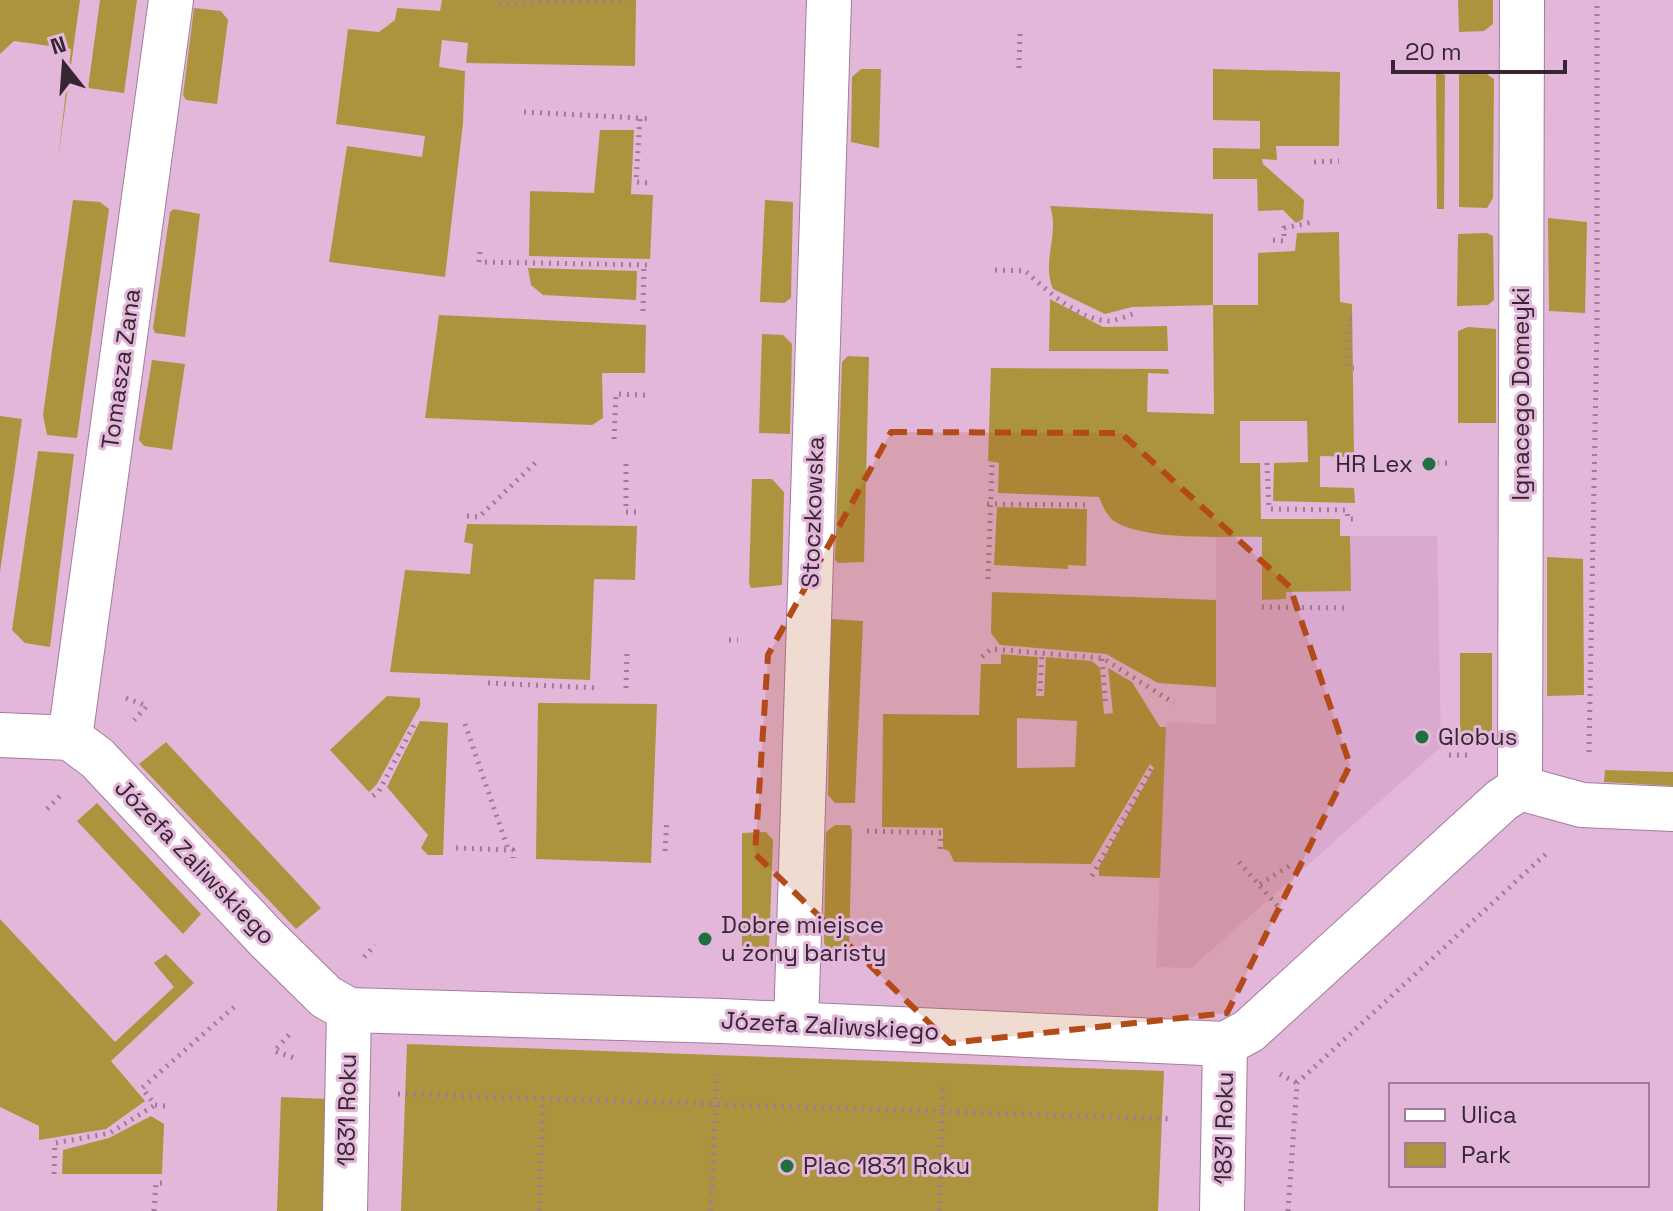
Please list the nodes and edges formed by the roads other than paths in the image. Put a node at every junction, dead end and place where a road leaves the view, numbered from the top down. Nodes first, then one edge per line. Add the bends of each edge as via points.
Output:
1 (171, 0) edge
2 (829, 0) edge
3 (1522, 0) edge
4 (0, 735) edge
5 (70, 738) junction
6 (1520, 788) junction
7 (1673, 809) edge
8 (349, 1010) junction
9 (796, 1024) junction
10 (1225, 1044) junction
11 (345, 1211) edge
12 (1222, 1211) edge

1 - 5 street, Tomasza Zana
2 - 9 street, Stoczkowska
3 - 6 street, Ignacego Domeyki
4 - 5 street
5 - 8 street, Józefa Zaliwskiego via 97,758 326,997
6 - 7 street via 1582,805
6 - 10 street via 1249,1031
8 - 9 street, Józefa Zaliwskiego
8 - 11 street, 1831 Roku
9 - 10 street, Józefa Zaliwskiego
10 - 12 street, 1831 Roku

